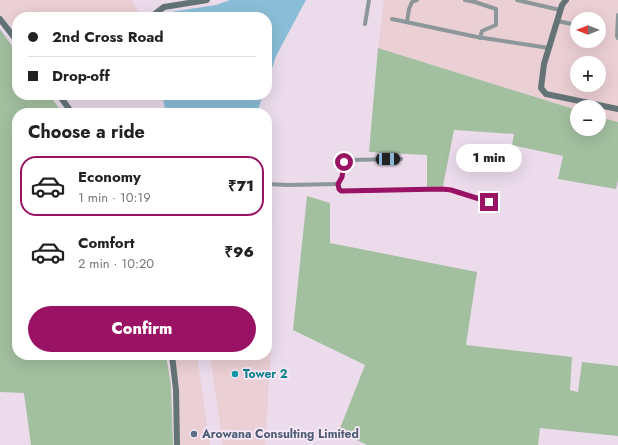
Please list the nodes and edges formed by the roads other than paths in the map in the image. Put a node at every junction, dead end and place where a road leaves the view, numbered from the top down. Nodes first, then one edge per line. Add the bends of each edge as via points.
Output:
1 (207, 0) edge
2 (369, 0) edge
3 (465, 0) edge
4 (517, 0) edge
5 (566, 0) edge
6 (413, 1) edge
7 (560, 10) junction
8 (158, 12) edge
9 (618, 15) edge
10 (0, 19) edge
11 (392, 19) dead end
12 (557, 21) junction
13 (407, 22) junction
14 (365, 24) dead end
15 (570, 24) edge
16 (12, 35) edge
17 (480, 38) junction
18 (618, 38) edge
19 (549, 48) junction
20 (618, 109) edge
21 (401, 159) dead end
22 (272, 184) edge
23 (338, 184) junction
24 (489, 202) dead end
25 (173, 360) edge
26 (177, 445) edge

1 - 8 street via 164,7
2 - 14 street
3 - 17 street via 496,9 496,25 482,31
4 - 7 street
5 - 7 street
6 - 13 street
7 - 12 street
9 - 18 street
10 - 16 street
11 - 13 street
12 - 15 street
12 - 19 street
13 - 17 street
17 - 19 street
19 - 20 street via 541,88 546,94
21 - 23 street via 346,160
22 - 23 street
23 - 24 street via 343,191 451,190
25 - 26 street

